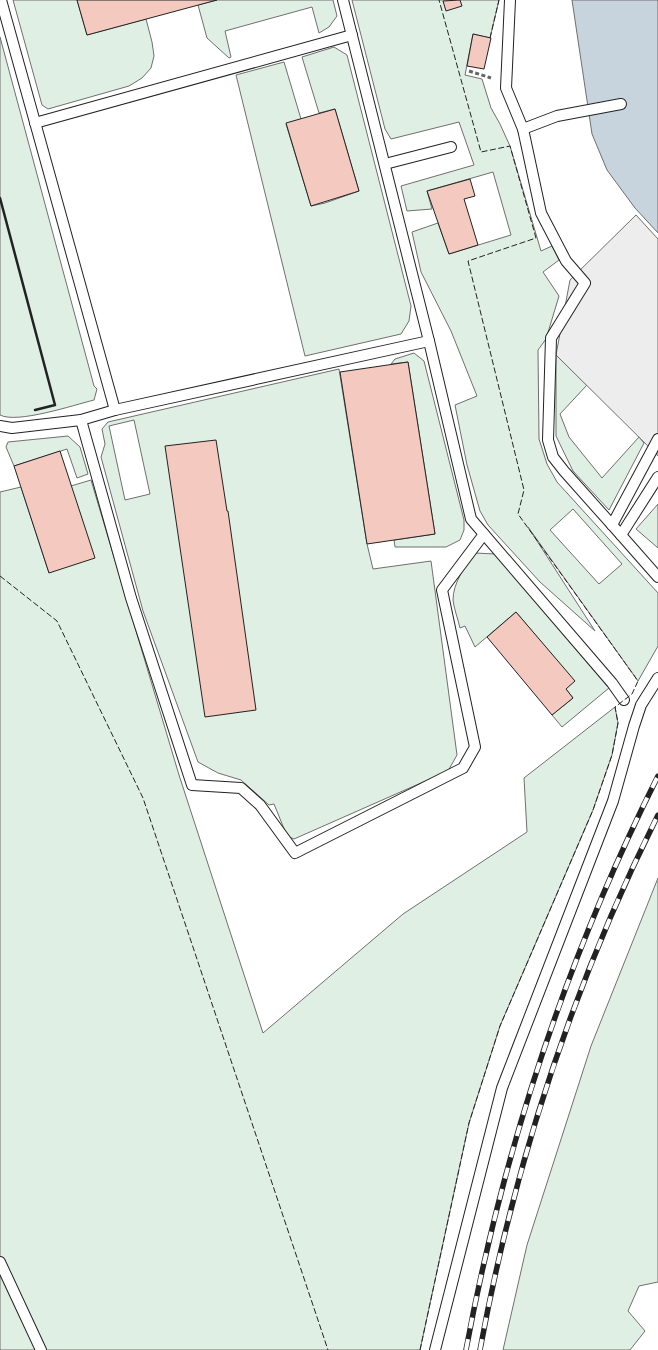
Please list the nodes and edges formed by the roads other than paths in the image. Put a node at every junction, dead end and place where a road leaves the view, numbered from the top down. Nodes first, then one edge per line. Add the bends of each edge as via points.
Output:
1 (1, 0) edge
2 (343, 0) edge
3 (510, 0) edge
4 (352, 35) junction
5 (621, 104) dead end
6 (35, 123) junction
7 (524, 129) junction
8 (451, 147) dead end
9 (385, 164) junction
10 (429, 341) junction
11 (115, 410) junction
12 (81, 420) junction
13 (0, 426) edge
14 (658, 439) edge
15 (658, 477) edge
16 (612, 525) junction
17 (484, 534) junction
18 (621, 535) junction
19 (658, 577) edge
20 (658, 678) edge
21 (624, 700) dead end
22 (0, 1262) edge
23 (41, 1350) edge
24 (435, 1350) edge

1 - 6 lane
2 - 4 lane
3 - 7 lane via 506,88
4 - 6 lane
4 - 9 lane
5 - 7 lane via 557,116
6 - 11 lane
7 - 16 lane via 541,213 566,261 585,283 551,338 548,440 553,457
8 - 9 lane
9 - 10 lane
10 - 11 lane
10 - 17 lane via 472,519
11 - 12 lane
12 - 13 lane via 12,428
12 - 17 lane via 131,598 192,785 241,788 260,805 295,854 463,768 475,747 442,590
14 - 16 lane
15 - 18 lane
16 - 18 lane
17 - 21 lane
18 - 19 lane
20 - 24 lane via 637,717 613,802 502,1088
22 - 23 lane

